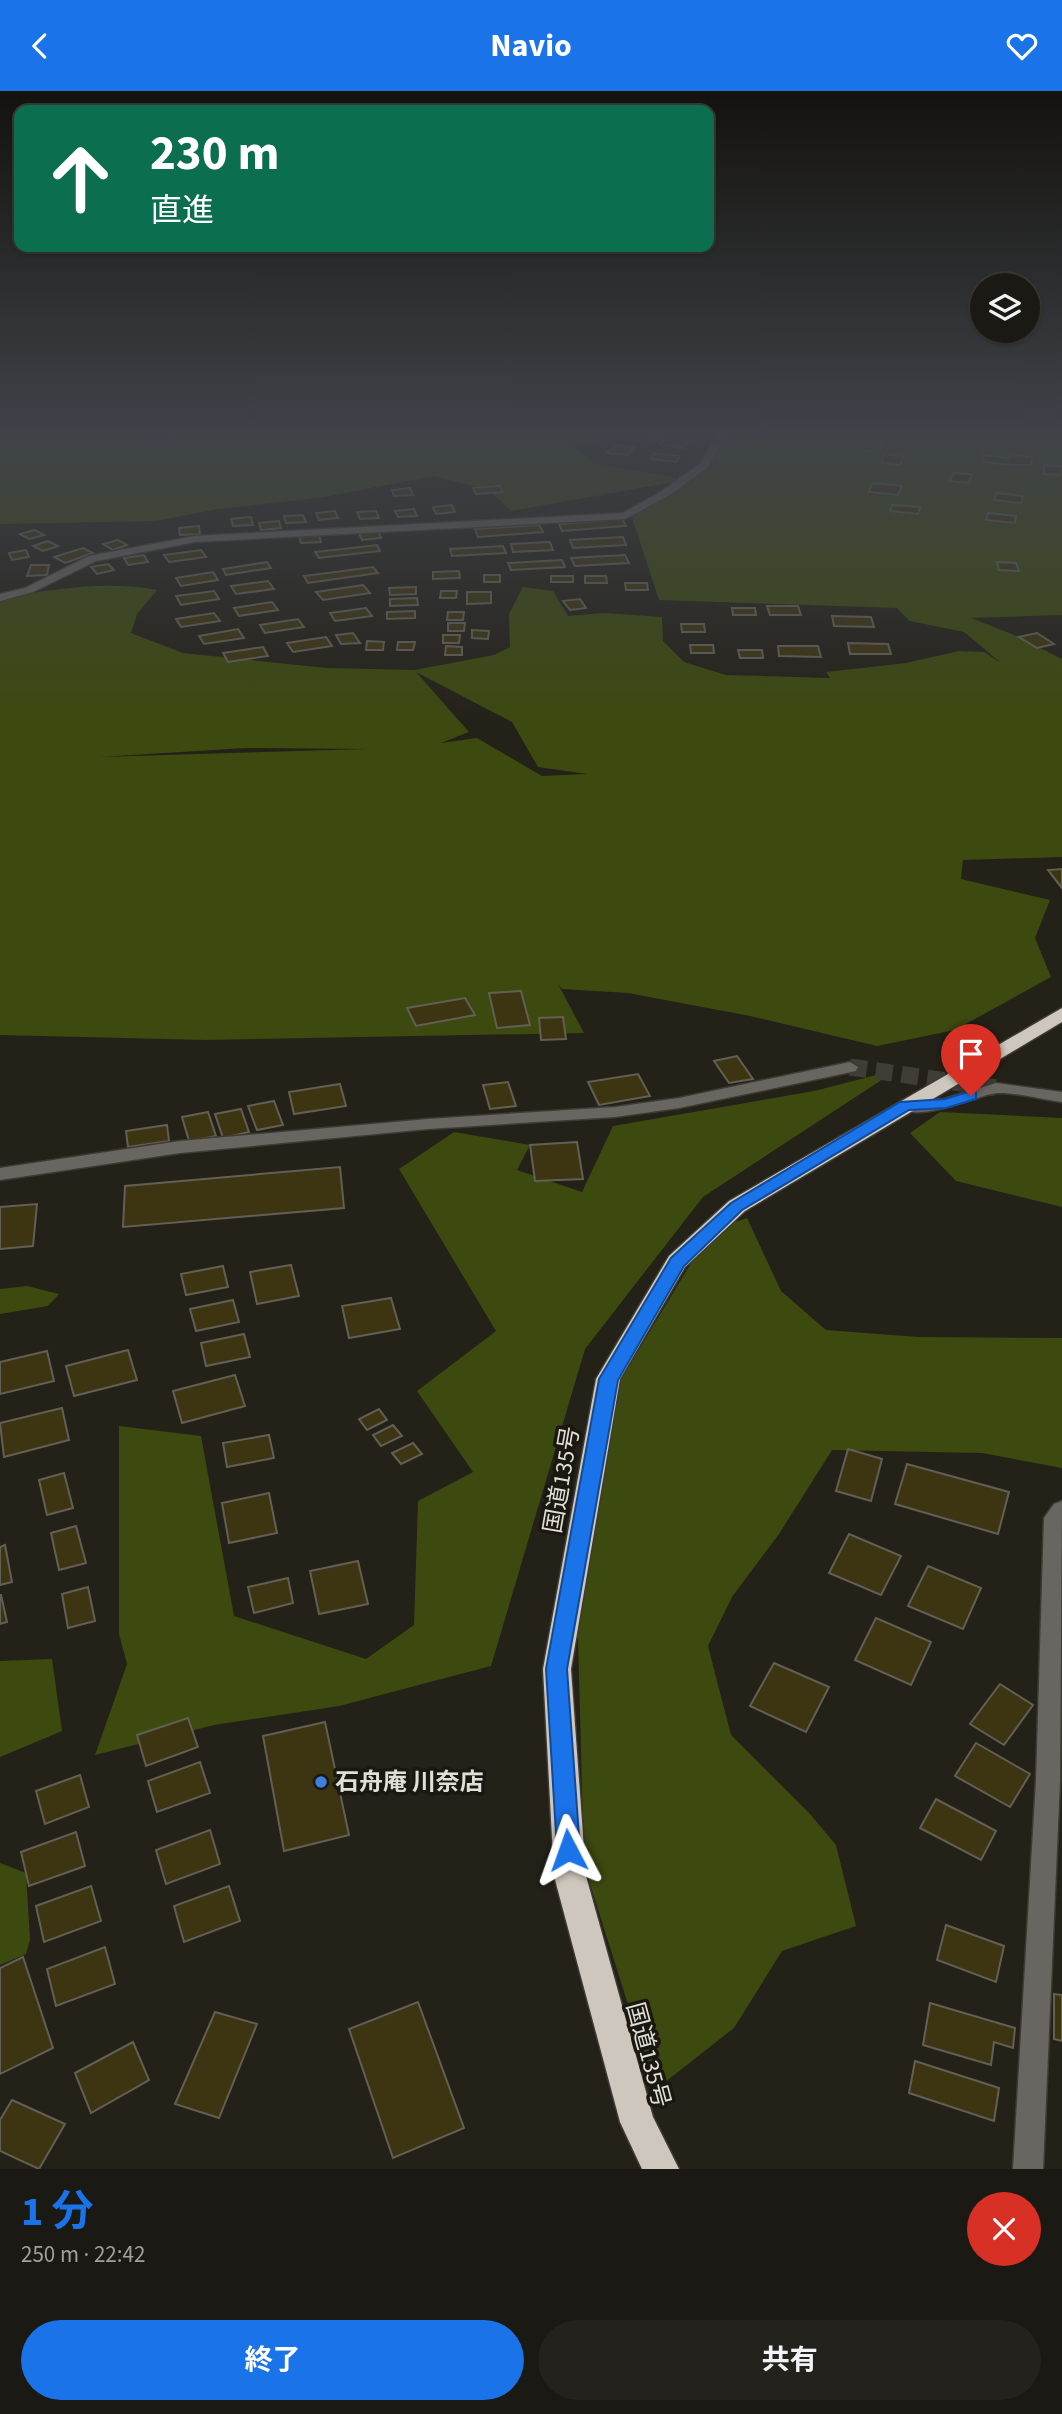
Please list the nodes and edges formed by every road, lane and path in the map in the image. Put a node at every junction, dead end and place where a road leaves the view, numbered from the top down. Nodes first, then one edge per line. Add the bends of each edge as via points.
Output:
1 (398, 529) edge
2 (0, 598) edge
3 (1062, 1014) edge
4 (850, 1067) tunnel mouth
5 (1062, 1097) edge
6 (906, 1105) junction
7 (0, 1174) edge
8 (1062, 1510) edge
9 (660, 2169) edge
10 (1028, 2169) edge

1 - 2 street via 171,542 93,558 29,590
3 - 6 highway, 国道135号
4 - 7 street via 615,1112 180,1147
5 - 6 street via 996,1088 946,1104
6 - 9 highway, 国道135号 via 737,1206 677,1262 608,1379 556,1669 570,1876 637,2122
8 - 10 street via 1055,1518 1048,1780

